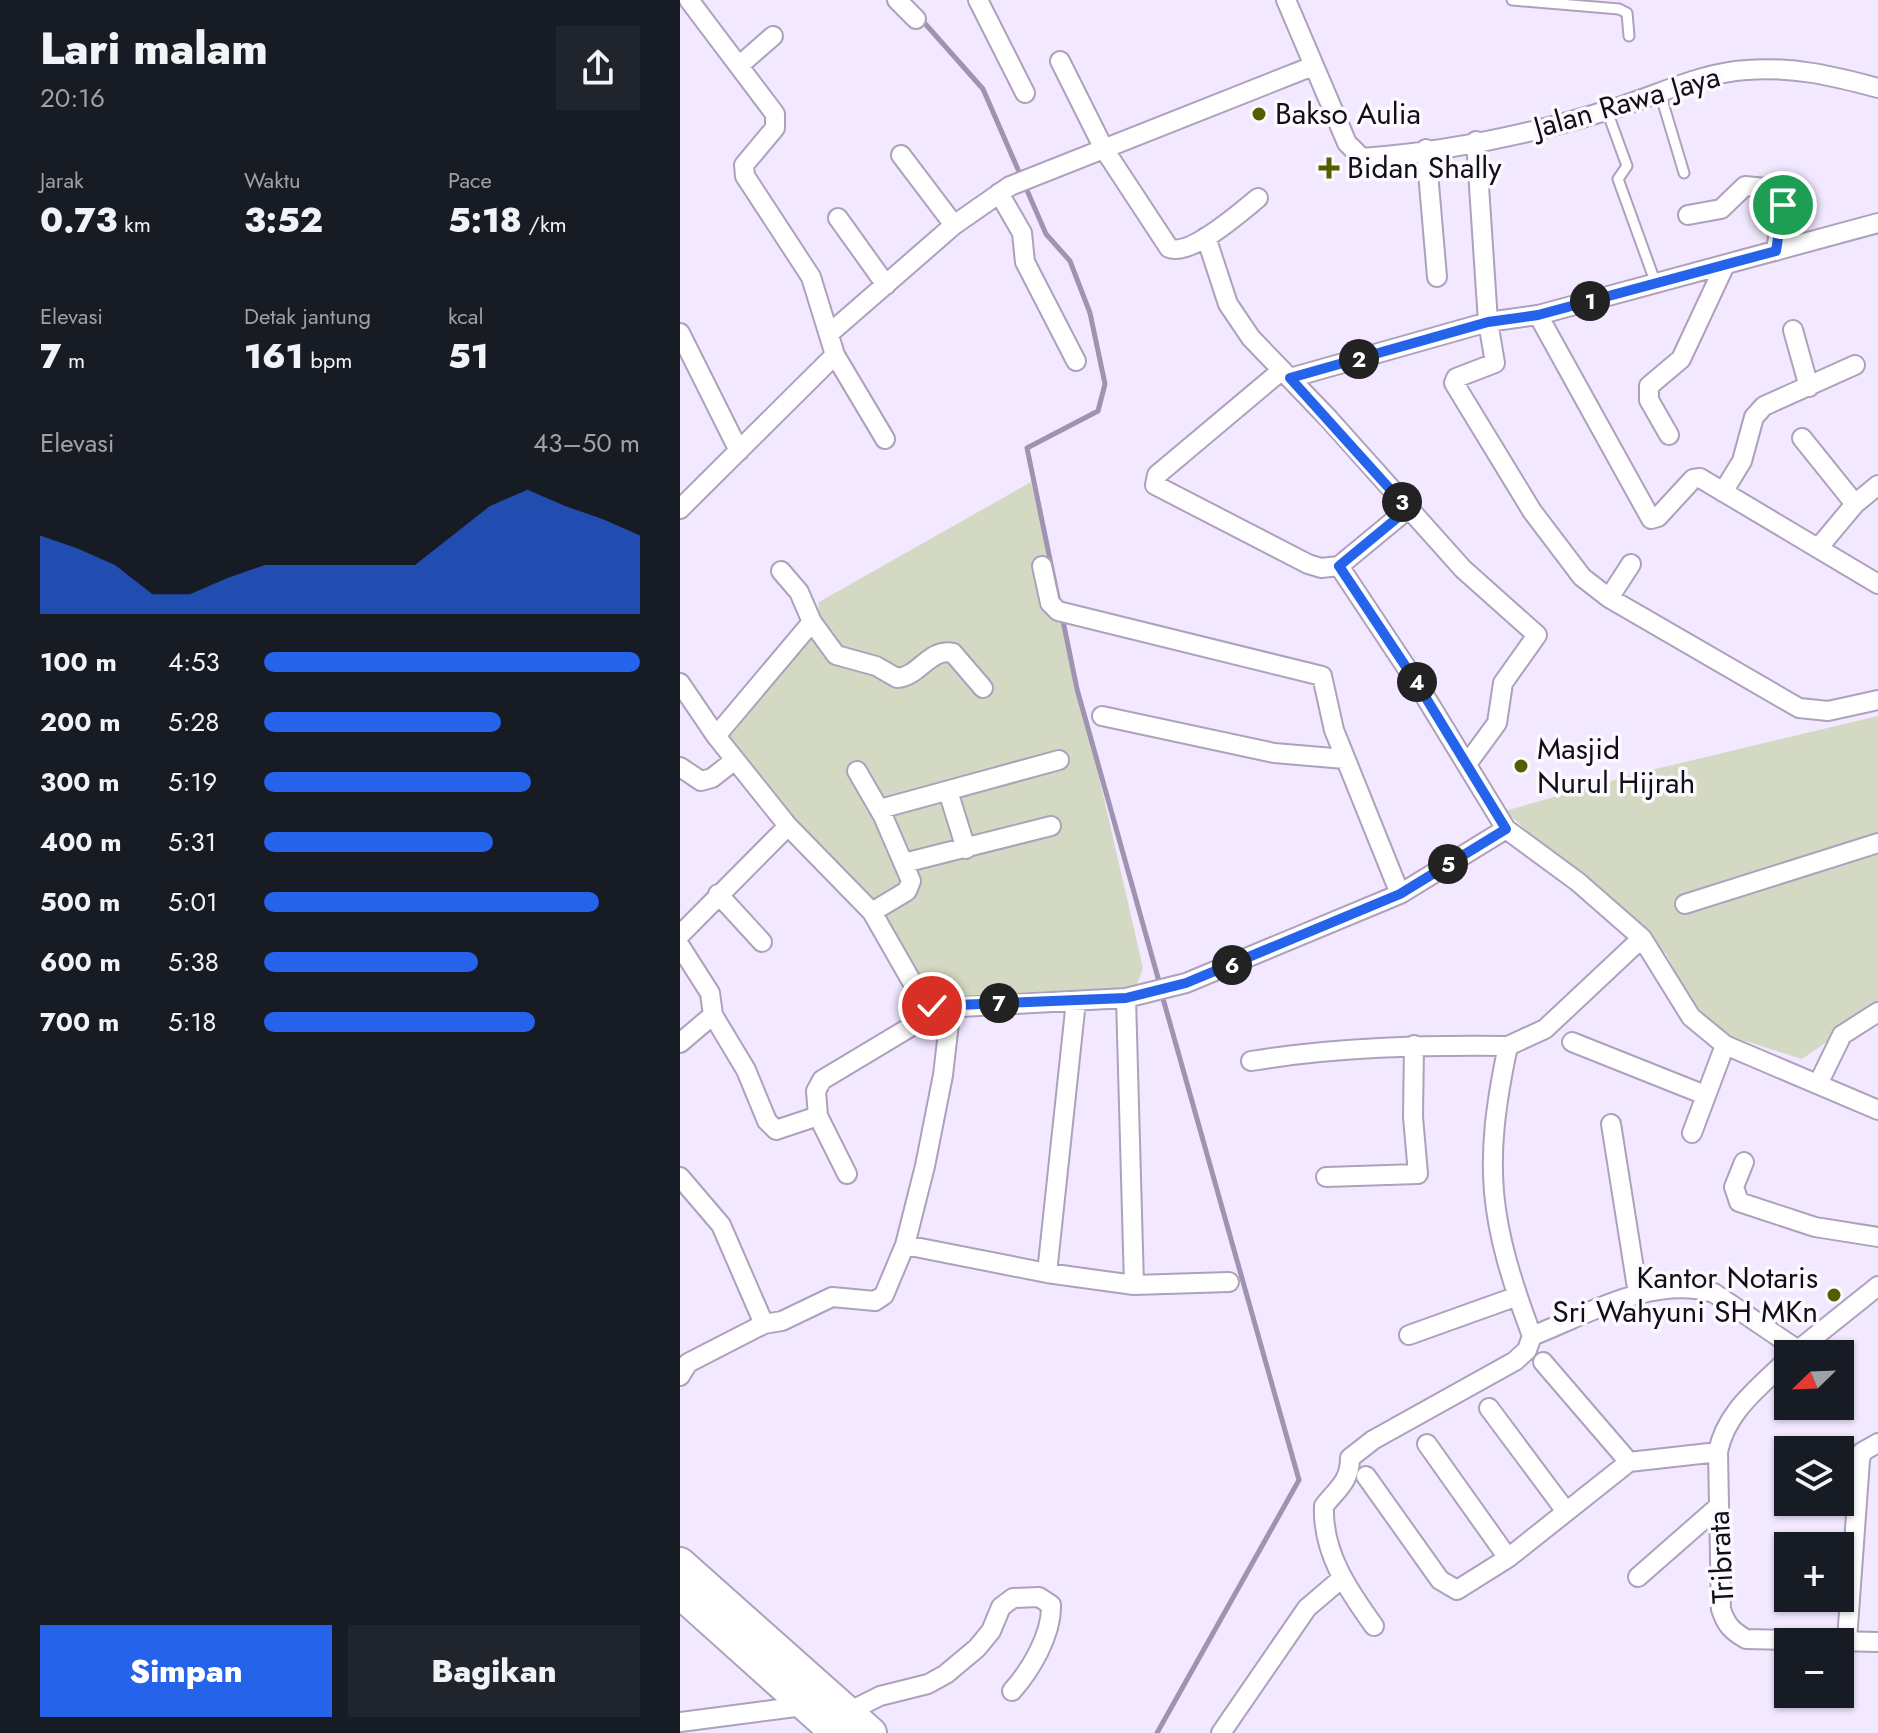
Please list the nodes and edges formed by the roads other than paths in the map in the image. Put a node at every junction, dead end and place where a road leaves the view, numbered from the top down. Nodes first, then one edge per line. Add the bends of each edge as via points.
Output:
1 (689, 0) edge
2 (897, 0) edge
3 (978, 0) edge
4 (1286, 0) edge
5 (1512, 0) edge
6 (916, 19) dead end
7 (773, 36) dead end
8 (1629, 36) dead end
9 (1060, 61) dead end
10 (741, 64) junction
11 (1313, 66) junction
12 (1878, 88) edge
13 (1025, 93) dead end
14 (1660, 93) junction
15 (1607, 111) junction
16 (1476, 141) junction
17 (1104, 149) junction
18 (1426, 149) junction
19 (901, 155) dead end
20 (1684, 173) dead end
21 (1004, 190) junction
22 (1258, 198) dead end
23 (1688, 215) dead end
24 (838, 218) dead end
25 (1878, 223) edge
26 (954, 225) junction
27 (1206, 237) junction
28 (1776, 251) junction
29 (1725, 265) junction
30 (1437, 277) dead end
31 (1656, 284) junction
32 (886, 285) junction
33 (1538, 315) junction
34 (1488, 322) junction
35 (1793, 330) dead end
36 (680, 333) edge
37 (830, 333) junction
38 (835, 355) junction
39 (1076, 361) dead end
40 (1855, 365) dead end
41 (1286, 374) junction
42 (1809, 387) junction
43 (1669, 435) dead end
44 (1802, 438) dead end
45 (885, 439) dead end
46 (739, 451) junction
47 (1878, 485) edge
48 (1723, 492) junction
49 (1855, 504) junction
50 (680, 509) edge
51 (1408, 509) junction
52 (1819, 547) junction
53 (1631, 564) dead end
54 (1042, 566) dead end
55 (1339, 566) junction
56 (781, 571) dead end
57 (1878, 584) edge
58 (1609, 598) junction
59 (812, 622) junction
60 (681, 686) edge
61 (983, 688) dead end
62 (1878, 700) edge
63 (1102, 716) dead end
64 (716, 736) junction
65 (1345, 759) junction
66 (735, 760) junction
67 (1059, 760) dead end
68 (1467, 764) junction
69 (680, 767) edge
70 (857, 771) dead end
71 (948, 791) junction
72 (880, 809) junction
73 (788, 826) junction
74 (1051, 826) dead end
75 (1506, 829) junction
76 (1878, 843) edge
77 (966, 849) junction
78 (904, 863) junction
79 (718, 894) junction
80 (1400, 894) junction
81 (1685, 904) dead end
82 (872, 912) junction
83 (680, 935) edge
84 (1642, 938) junction
85 (762, 942) dead end
86 (680, 946) edge
87 (1126, 998) junction
88 (1076, 1001) junction
89 (946, 1007) junction
90 (1878, 1012) edge
91 (713, 1015) junction
92 (1572, 1042) dead end
93 (680, 1043) edge
94 (1414, 1045) junction
95 (1725, 1045) junction
96 (1508, 1046) junction
97 (1251, 1061) dead end
98 (1819, 1082) junction
99 (1705, 1095) junction
100 (1878, 1110) edge
101 (818, 1116) junction
102 (1611, 1124) dead end
103 (1692, 1133) dead end
104 (1744, 1162) dead end
105 (847, 1174) dead end
106 (680, 1177) edge
107 (1326, 1177) dead end
108 (1878, 1237) edge
109 (905, 1245) junction
110 (1047, 1273) junction
111 (1229, 1282) dead end
112 (1134, 1285) junction
113 (1878, 1286) edge
114 (1638, 1294) junction
115 (1515, 1297) junction
116 (764, 1324) junction
117 (1409, 1335) dead end
118 (1532, 1336) junction
119 (1775, 1340) edge
120 (1810, 1340) edge
121 (1543, 1362) dead end
122 (683, 1365) edge
123 (1774, 1372) edge
124 (1489, 1408) dead end
125 (1878, 1443) edge
126 (1427, 1444) dead end
127 (1718, 1452) junction
128 (1629, 1462) junction
129 (1366, 1476) dead end
130 (1719, 1506) junction
131 (1565, 1510) junction
132 (1508, 1558) junction
133 (680, 1563) edge
134 (1638, 1577) dead end
135 (1341, 1579) junction
136 (680, 1593) edge
137 (1374, 1626) dead end
138 (1848, 1628) edge
139 (1774, 1639) edge
140 (1854, 1640) edge
141 (1878, 1642) edge
142 (1012, 1691) dead end
143 (824, 1719) edge
144 (680, 1722) edge
145 (871, 1733) edge
146 (1221, 1733) edge

1 - 10 street
2 - 6 street
3 - 13 street
4 - 11 street, Jalan Rawa Jaya
5 - 8 lane via 1619,9 1630,20
7 - 10 street
9 - 17 street
10 - 37 street via 777,120 743,170 811,277
11 - 17 street
11 - 18 street, Jalan Rawa Jaya via 1354,153 1362,158
12 - 14 street, Jalan Rawa Jaya via 1786,69 1707,76
14 - 15 street, Jalan Rawa Jaya
14 - 20 lane
15 - 16 street, Jalan Rawa Jaya
15 - 31 lane via 1627,166 1618,179
16 - 18 street, Jalan Rawa Jaya
16 - 34 street
17 - 21 street
17 - 27 street via 1169,248 1180,250
18 - 30 street
19 - 26 street
21 - 26 street
21 - 39 street via 1022,233 1025,262
22 - 27 street
23 - 28 street via 1721,209 1745,186 1766,188 1783,205
24 - 32 street
25 - 28 street
26 - 32 street
27 - 41 street via 1228,304
28 - 29 street
29 - 31 street
29 - 43 street via 1681,359 1649,386 1649,400
31 - 33 street
32 - 37 street
33 - 34 street
33 - 48 street via 1651,519 1693,479
34 - 41 street
34 - 58 street via 1495,363 1456,378 1455,385 1568,562
35 - 42 street
36 - 46 street
37 - 38 street
38 - 45 street
38 - 46 street
40 - 42 street
41 - 51 street
41 - 55 street via 1153,481 1168,494 1308,564
42 - 48 street via 1764,406 1754,417 1742,461
44 - 49 street
46 - 50 street
47 - 49 street
48 - 52 street
49 - 52 street
51 - 55 street
51 - 68 street via 1463,569 1537,635 1503,683 1497,723
52 - 57 street
53 - 58 street
54 - 65 street via 1050,603 1062,611 1322,676
55 - 68 street
56 - 59 street via 799,592
58 - 62 street via 1799,708 1828,711
59 - 61 street via 836,655 897,678 939,653 953,653
59 - 64 street
60 - 64 street
63 - 65 street via 1274,753
64 - 66 street
65 - 80 street
66 - 69 street via 701,781
66 - 73 street
67 - 71 street
68 - 75 street
70 - 72 street
71 - 72 street
71 - 77 street
72 - 78 street
73 - 79 street
73 - 82 street
74 - 77 street
75 - 80 street
75 - 84 street
76 - 81 street
77 - 78 street
78 - 82 street via 910,887
79 - 83 street
79 - 85 street
80 - 87 street via 1171,987
82 - 89 street via 920,996 932,1006
84 - 95 street via 1691,1017
84 - 96 street via 1545,1029
86 - 91 street via 710,993
87 - 88 street
87 - 112 street
88 - 89 street
88 - 110 street
89 - 101 street via 822,1080 816,1091
89 - 109 street via 933,1130
90 - 98 street via 1842,1035
91 - 93 street
91 - 101 street via 739,1057 770,1127 785,1129
92 - 99 street
94 - 96 street
94 - 97 street
94 - 107 street via 1418,1174
95 - 98 street
95 - 99 street
96 - 115 street via 1492,1129 1491,1185 1496,1228
98 - 100 street
99 - 103 street
101 - 105 street
102 - 114 street
104 - 108 street via 1734,1187 1739,1202 1815,1227
106 - 116 street via 721,1225
109 - 110 street
109 - 116 street via 879,1299 832,1297
110 - 112 street
111 - 112 street
113 - 120 street, Tribrata
114 - 118 street
114 - 119 street via 1686,1289 1714,1293
115 - 117 street
115 - 118 street
116 - 122 street
118 - 135 street via 1515,1361 1354,1452 1344,1485 1324,1506 1323,1520
121 - 128 street
123 - 127 street, Tribrata via 1736,1409 1721,1434
124 - 131 street
125 - 138 street via 1862,1452 1860,1460
126 - 132 street
127 - 128 street
127 - 130 street, Tribrata
128 - 131 street
129 - 132 street via 1448,1586 1457,1590 1468,1585
130 - 134 street
130 - 139 street, Tribrata via 1721,1609 1732,1632 1746,1639
131 - 132 street
133 - 143 highway
135 - 137 street
135 - 146 street via 1307,1608
136 - 143 highway
140 - 141 street, Tribrata
142 - 143 street via 1026,1676 1051,1617 1051,1605 1039,1597 1023,1595 1001,1607 977,1648 938,1679 899,1688
143 - 144 street
143 - 145 highway

